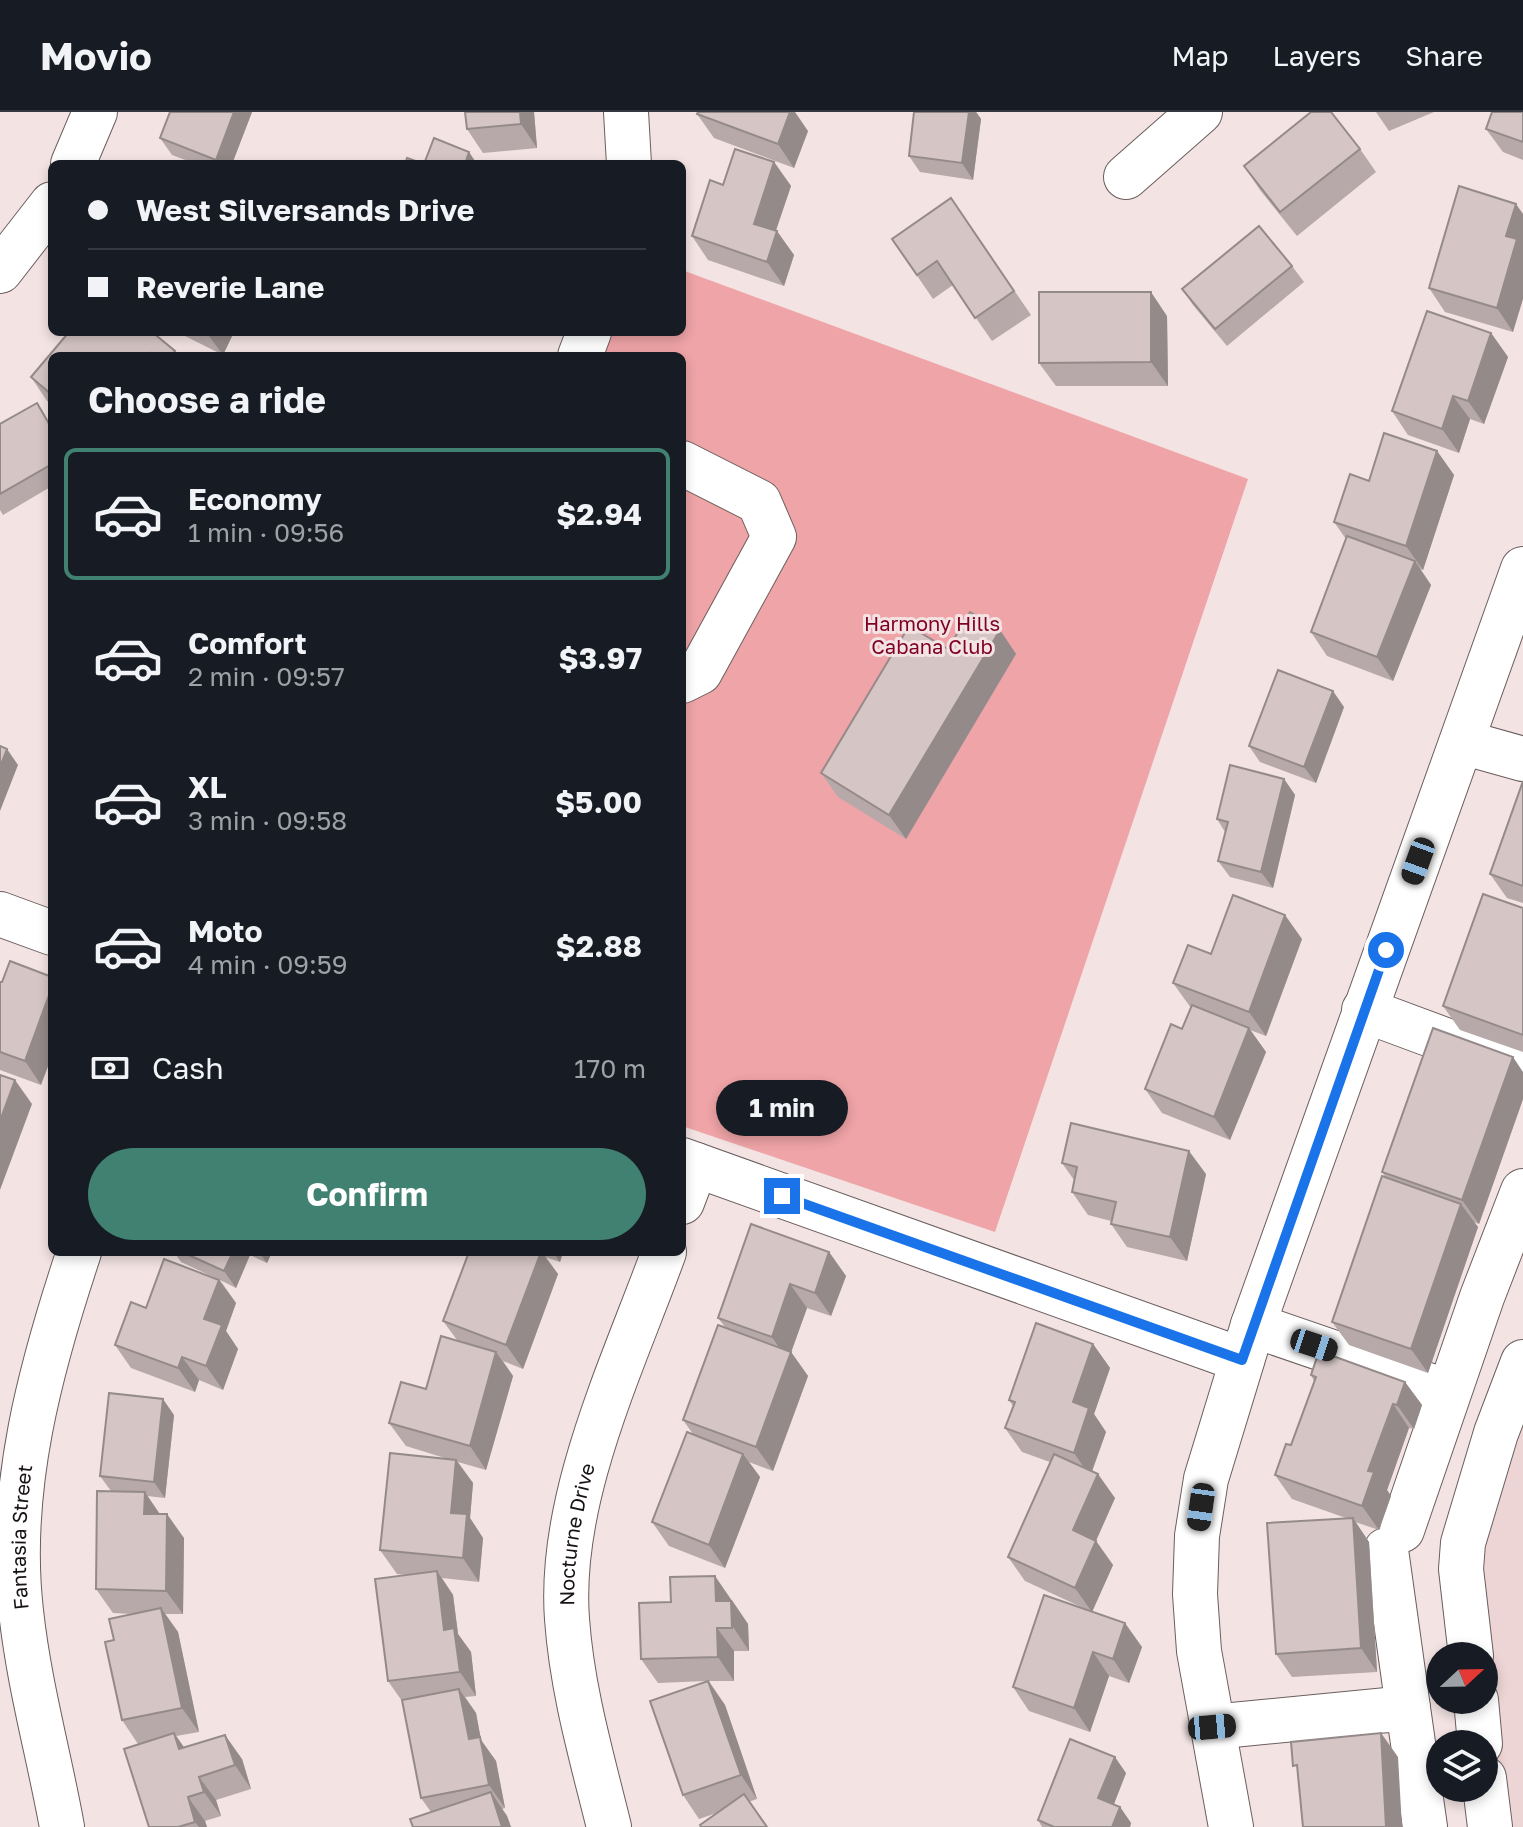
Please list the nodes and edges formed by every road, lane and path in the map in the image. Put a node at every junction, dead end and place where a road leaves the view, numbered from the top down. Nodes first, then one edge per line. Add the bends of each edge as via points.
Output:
1 (95, 112) edge
2 (626, 112) edge
3 (1200, 112) edge
4 (75, 160) edge
5 (629, 160) edge
6 (1126, 177) dead end
7 (48, 209) edge
8 (0, 271) edge
9 (686, 465) edge
10 (1523, 569) edge
11 (686, 679) edge
12 (1462, 742) junction
13 (1523, 759) edge
14 (0, 914) edge
15 (48, 932) edge
16 (1364, 1010) junction
17 (1523, 1069) edge
18 (687, 1176) edge
19 (1523, 1191) edge
20 (78, 1256) edge
21 (663, 1256) edge
22 (1247, 1343) junction
23 (1523, 1362) edge
24 (1448, 1392) junction
25 (1469, 1642) edge
26 (1408, 1708) junction
27 (1212, 1727) junction
28 (1487, 1802) edge
29 (62, 1827) edge
30 (609, 1827) edge
31 (1231, 1827) edge
32 (1425, 1827) edge
33 (1490, 1827) edge

1 - 4 street
2 - 5 street
3 - 6 street
7 - 8 street
9 - 11 street via 759,502 774,537 700,672
10 - 12 street
12 - 13 street
12 - 16 street
14 - 15 street
16 - 17 street
16 - 22 street
18 - 22 street
19 - 24 street
20 - 29 street, Fantasia Street via 47,1347 29,1433 20,1520 20,1607
21 - 30 street, Nocturne Drive via 586,1468 573,1517 568,1567 575,1689
22 - 24 street
22 - 27 street via 1209,1465 1197,1536 1199,1651
23 - 25 street via 1463,1543
24 - 26 street via 1394,1540
26 - 27 street
26 - 32 street
27 - 31 street
28 - 33 street

